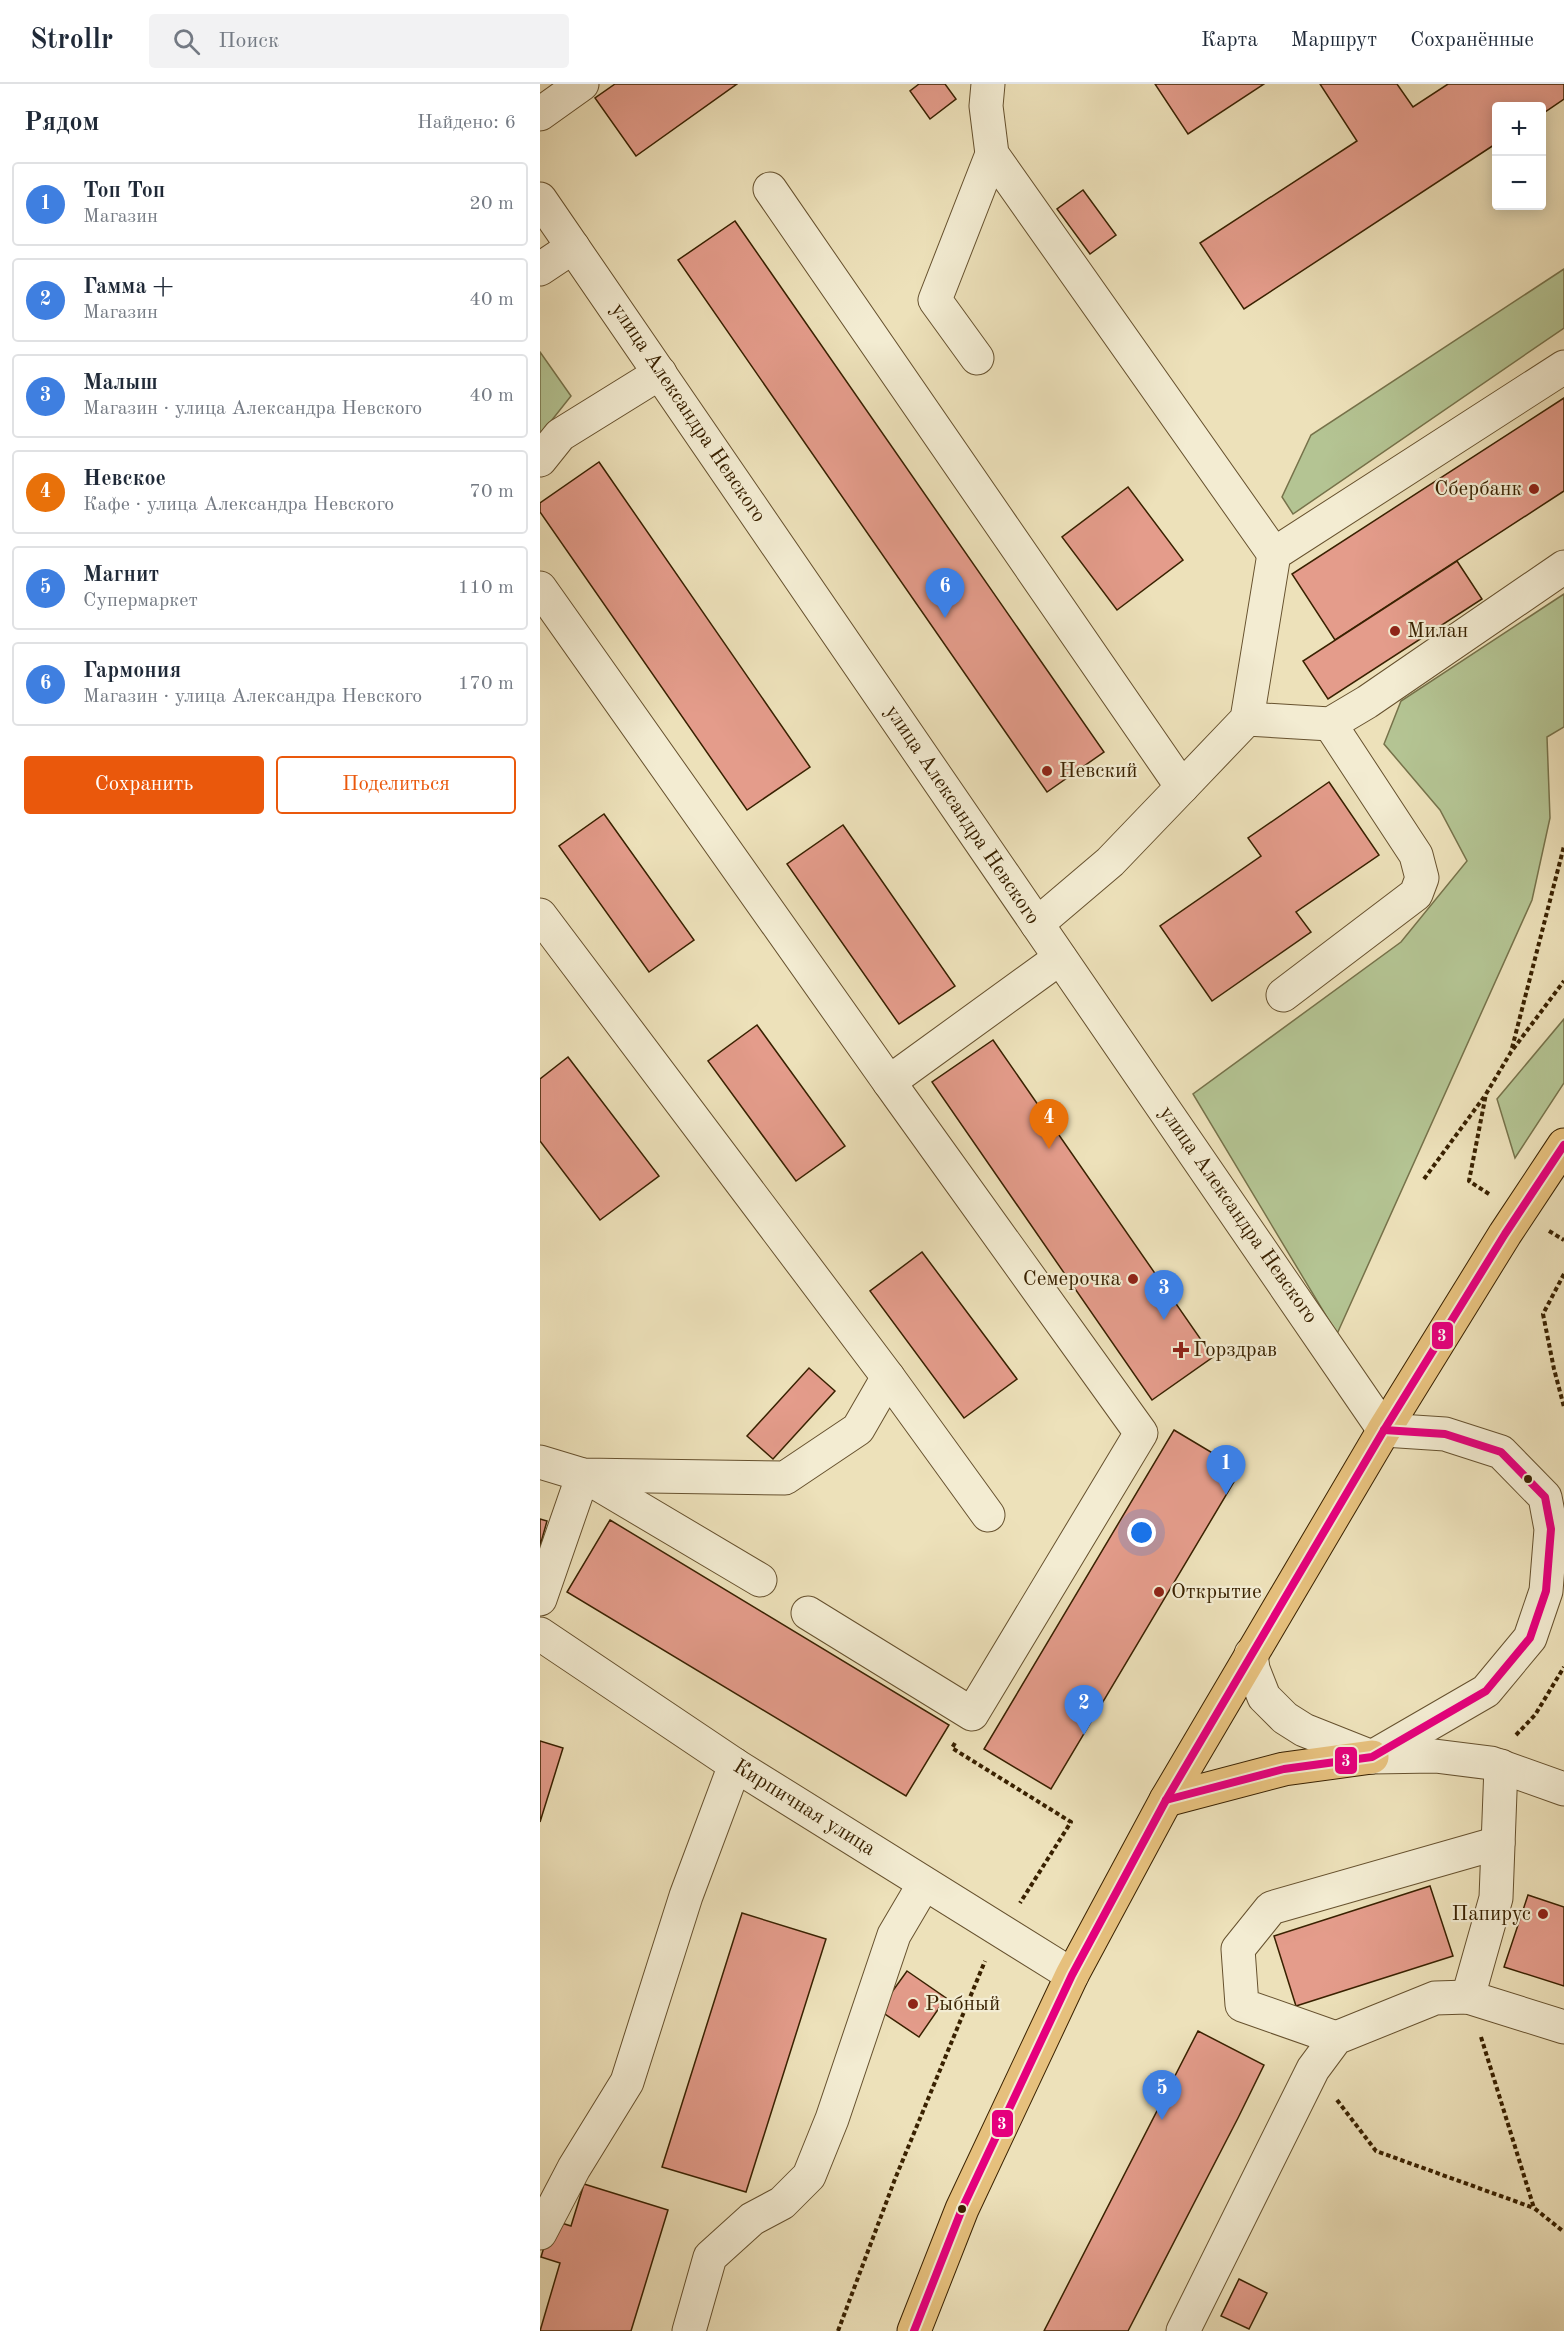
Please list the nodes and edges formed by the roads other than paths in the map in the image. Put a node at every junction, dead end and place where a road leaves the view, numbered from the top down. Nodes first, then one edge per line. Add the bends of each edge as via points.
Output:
1 (582, 84) edge
2 (984, 91) edge
3 (540, 114) edge
4 (992, 154) junction
5 (770, 189) dead end
6 (540, 199) edge
7 (573, 247) junction
8 (540, 269) edge
9 (976, 358) dead end
10 (1564, 367) edge
11 (660, 373) junction
12 (540, 460) edge
13 (1274, 554) junction
14 (1564, 567) edge
15 (540, 588) edge
16 (1247, 719) junction
17 (1330, 724) junction
18 (1182, 787) junction
19 (540, 915) edge
20 (1037, 924) junction
21 (1060, 958) junction
22 (1283, 995) dead end
23 (889, 1082) junction
24 (1564, 1145) edge
25 (888, 1377) junction
26 (1384, 1430) junction
27 (540, 1462) edge
28 (583, 1474) junction
29 (988, 1515) dead end
30 (760, 1580) dead end
31 (540, 1599) edge
32 (808, 1613) dead end
33 (540, 1634) edge
34 (1251, 1654) junction
35 (1372, 1757) junction
36 (735, 1765) junction
37 (1496, 1765) junction
38 (1564, 1789) edge
39 (1166, 1800) junction
40 (1498, 1843) junction
41 (924, 1884) junction
42 (1072, 1975) junction
43 (1468, 1997) junction
44 (1564, 2027) edge
45 (1336, 2038) junction
46 (540, 2233) edge
47 (689, 2331) edge
48 (914, 2331) edge
49 (1183, 2331) edge

1 - 3 street
2 - 4 street
4 - 9 street via 934,300
4 - 13 street
5 - 18 street
6 - 7 street, улица Александра Невского
7 - 8 street
7 - 11 street, улица Александра Невского
10 - 13 street
11 - 12 street via 560,435
11 - 20 street, улица Александра Невского
13 - 16 street
14 - 17 street
15 - 23 street
16 - 17 street
16 - 18 street
17 - 22 street via 1416,855 1422,878 1416,894
18 - 20 street via 1110,862
19 - 25 street
20 - 21 street, улица Александра Невского
21 - 23 street
21 - 26 street, улица Александра Невского
23 - 32 street via 1141,1433 972,1714
24 - 26 main road
25 - 28 street via 858,1429 785,1478
25 - 29 street
26 - 34 main road
26 - 35 street via 1445,1434 1501,1452 1545,1497 1551,1529 1546,1591 1530,1638 1486,1691
27 - 28 street
28 - 30 street
28 - 31 street
33 - 36 street, Кирпичная улица
34 - 35 street via 1264,1697 1285,1718 1304,1730
34 - 39 main road
35 - 37 street via 1435,1756
35 - 39 main road via 1284,1769
36 - 41 street, Кирпичная улица
36 - 46 street via 686,1896 627,2082
37 - 38 street
37 - 40 street
39 - 42 main road
40 - 43 street via 1496,1898
40 - 45 street via 1271,1908 1238,1949 1242,2005
41 - 42 street, Кирпичная улица
41 - 47 street via 894,1935 809,2176 782,2203 752,2219 710,2257
42 - 48 main road via 962,2209
43 - 44 street
43 - 45 street via 1435,1998
45 - 49 street via 1313,2069

